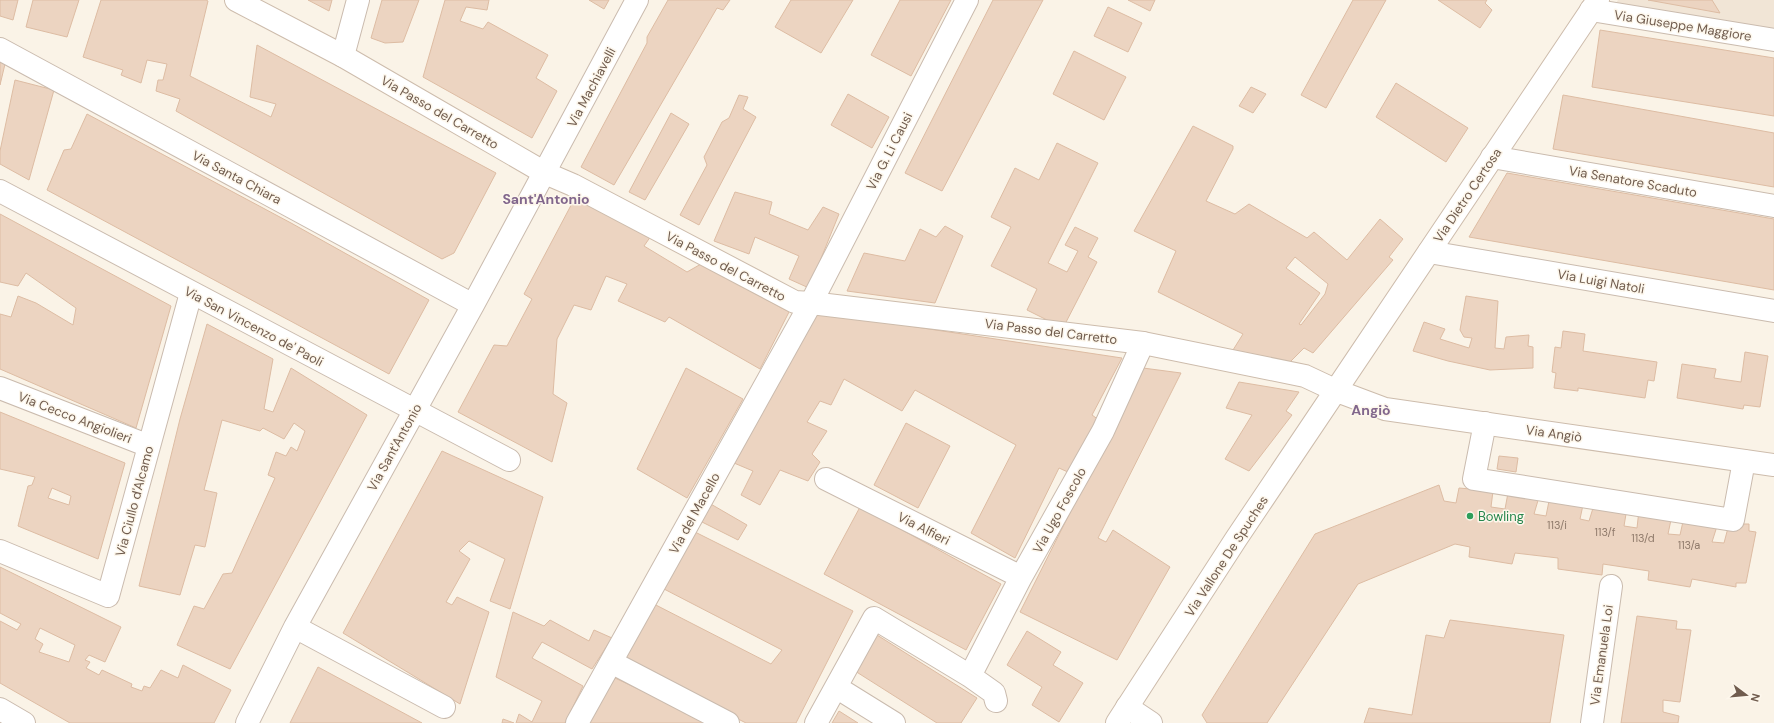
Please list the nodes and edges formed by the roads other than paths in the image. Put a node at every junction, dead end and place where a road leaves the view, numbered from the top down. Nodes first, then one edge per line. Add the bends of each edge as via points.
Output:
1 (236, 0) edge
2 (358, 0) edge
3 (638, 0) edge
4 (968, 0) edge
5 (1595, 5) edge
6 (1774, 40) edge
7 (0, 49) edge
8 (343, 56) junction
9 (1492, 157) junction
10 (545, 173) junction
11 (0, 190) edge
12 (1774, 206) edge
13 (1429, 252) junction
14 (191, 292) junction
15 (811, 303) junction
16 (473, 305) junction
17 (1774, 311) edge
18 (1142, 342) junction
19 (0, 388) edge
20 (1337, 391) junction
21 (414, 411) junction
22 (1485, 423) junction
23 (149, 446) junction
24 (509, 460) dead end
25 (1744, 461) junction
26 (1774, 466) edge
27 (826, 479) dead end
28 (0, 552) edge
29 (1021, 577) junction
30 (1610, 586) dead end
31 (295, 627) junction
32 (611, 662) junction
33 (970, 676) junction
34 (836, 687) junction
35 (996, 701) dead end
36 (444, 707) dead end
37 (0, 709) edge
38 (1122, 715) edge
39 (24, 723) edge
40 (247, 723) edge
41 (577, 723) edge
42 (728, 723) edge
43 (816, 723) edge
44 (894, 723) edge
45 (1151, 723) edge
46 (1592, 723) edge

1 - 8 street, Via Passo del Carretto
2 - 8 street
3 - 10 street, Via Machiavelli
4 - 15 street, Via G. Li Causi
5 - 6 street, Via Giuseppe Maggiore
5 - 9 street, Via Dietro Certosa
7 - 16 street, Via Santa Chiara
8 - 10 street, Via Passo del Carretto
9 - 12 street, Via Senatore Scaduto
9 - 13 street, Via Dietro Certosa
10 - 15 street, Via Passo del Carretto via 573,184 794,302
10 - 16 street, Via Sant'Antonio
11 - 14 street, Via San Vincenzo de' Paoli
13 - 17 street, Via Luigi Natoli
13 - 20 street, Via Dietro Certosa
14 - 21 street, Via San Vincenzo de' Paoli
14 - 23 street, Via Ciullo d'Alcamo
15 - 18 street, Via Passo del Carretto
15 - 32 street, Via del Macello
16 - 21 street, Via Sant'Antonio
18 - 20 street, Via Passo del Carretto via 1305,376
18 - 29 street, Via Ugo Foscolo via 1103,431
19 - 23 street, Via Cecco Angiolieri
20 - 22 street, Via Angiò via 1385,409
20 - 38 street, Via Vallone De Spuches via 1236,539
21 - 24 street, Via San Vincenzo de' Paoli
21 - 31 street, Via Sant'Antonio
22 - 25 street, Via Angiò
22 - 25 street via 1474,480 1733,520
23 - 28 street, Via Ciullo d'Alcamo via 108,596
25 - 26 street, Via Angiò
27 - 29 street, Via Alfieri
29 - 33 street, Via Ugo Foscolo
30 - 46 street, Via Emanuela Loi
31 - 36 street
31 - 40 street, Via Sant'Antonio
32 - 41 street, Via del Macello
32 - 42 street
33 - 34 street via 874,618
33 - 35 street via 994,693
34 - 43 street
34 - 44 street
37 - 39 street
38 - 45 street

